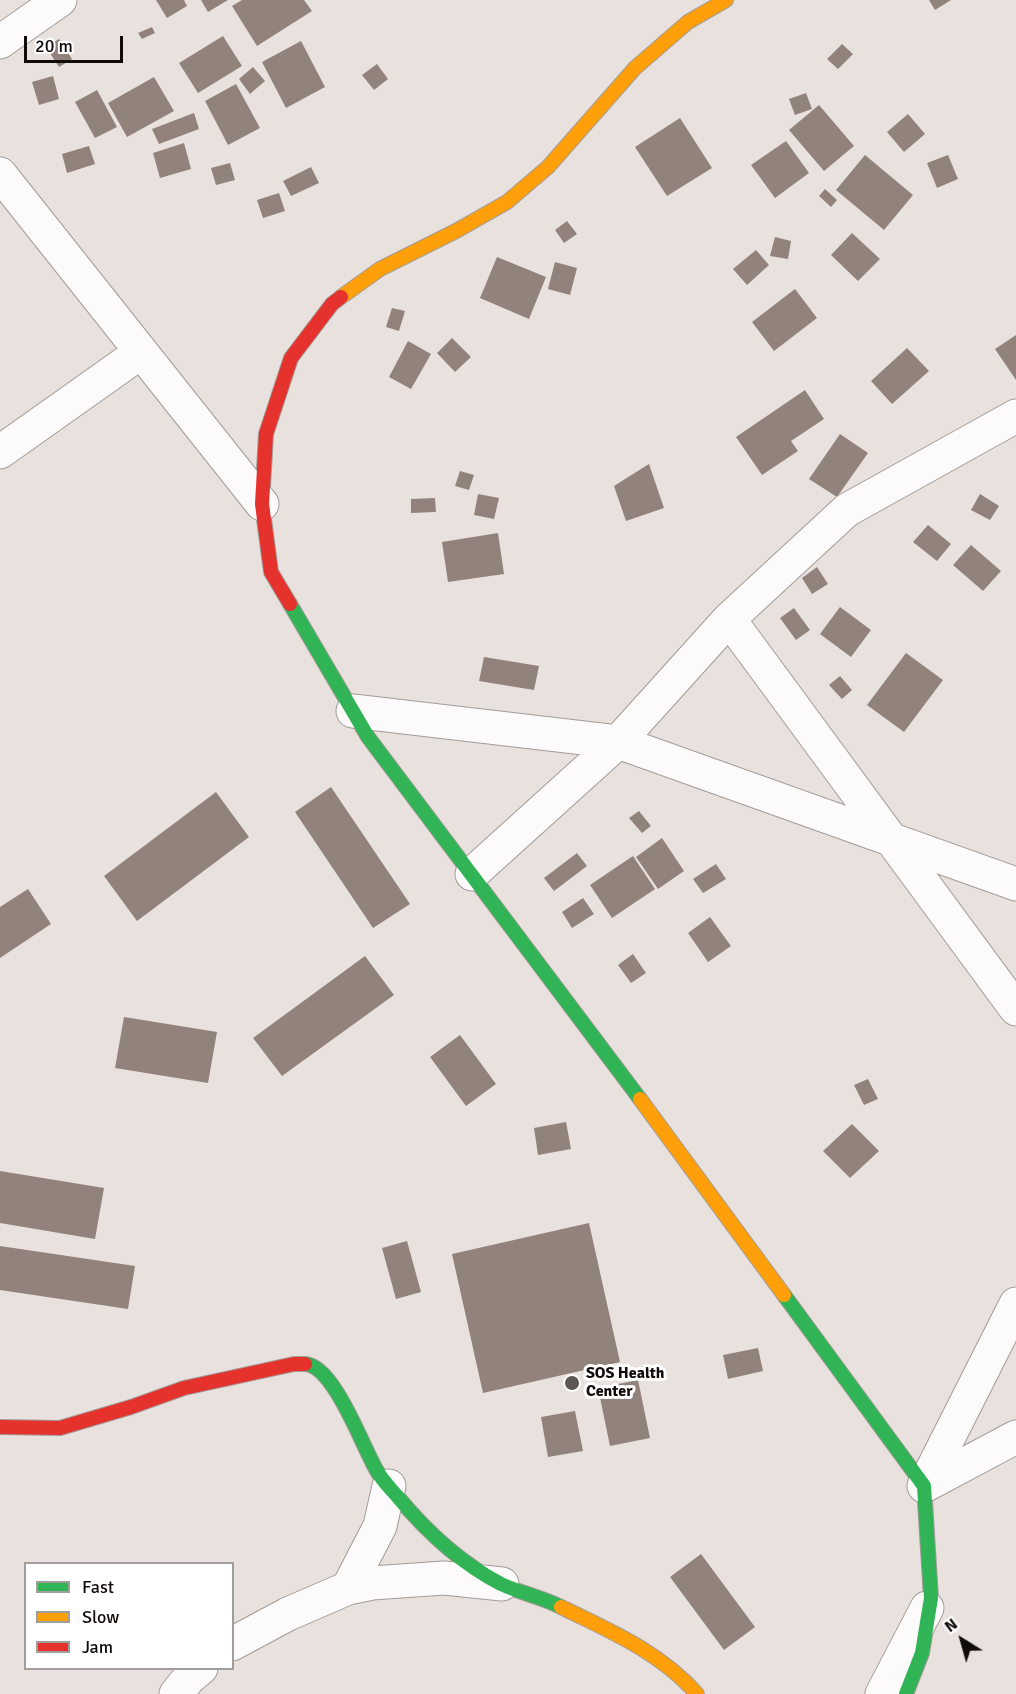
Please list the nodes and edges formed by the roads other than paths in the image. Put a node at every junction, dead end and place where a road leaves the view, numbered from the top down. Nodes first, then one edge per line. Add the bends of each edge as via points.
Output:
1 (60, 0) edge
2 (726, 0) edge
3 (0, 42) edge
4 (0, 174) edge
5 (141, 352) junction
6 (1016, 416) edge
7 (0, 452) edge
8 (262, 504) junction
9 (729, 619) junction
10 (353, 711) junction
11 (618, 742) junction
12 (891, 840) junction
13 (472, 874) junction
14 (1016, 884) edge
15 (1016, 1009) edge
16 (1016, 1304) edge
17 (0, 1427) edge
18 (1016, 1437) edge
19 (389, 1486) junction
20 (924, 1486) junction
21 (502, 1584) junction
22 (348, 1588) junction
23 (932, 1598) junction
24 (234, 1643) edge
25 (199, 1670) edge
26 (176, 1694) edge
27 (697, 1694) edge
28 (882, 1694) edge
29 (906, 1694) edge

1 - 3 street
2 - 8 street via 688,22 635,68 548,168 507,202 380,269 332,304 291,358 266,434
4 - 5 street
5 - 7 street
5 - 8 street
6 - 9 street via 848,510
8 - 10 street via 271,572
9 - 11 street
9 - 12 street
10 - 11 street
10 - 13 street via 368,737
11 - 12 street
11 - 13 street
12 - 14 street
12 - 15 street
13 - 20 street
16 - 20 street
17 - 19 street via 60,1428 184,1388 309,1364 323,1374 340,1397 377,1472
18 - 20 street
19 - 21 street via 422,1526 467,1563
19 - 22 street via 380,1526
20 - 23 street
21 - 22 street via 444,1578
21 - 27 street via 553,1603 633,1642 682,1677
22 - 24 street
23 - 28 street
23 - 29 street via 922,1653
25 - 26 street

